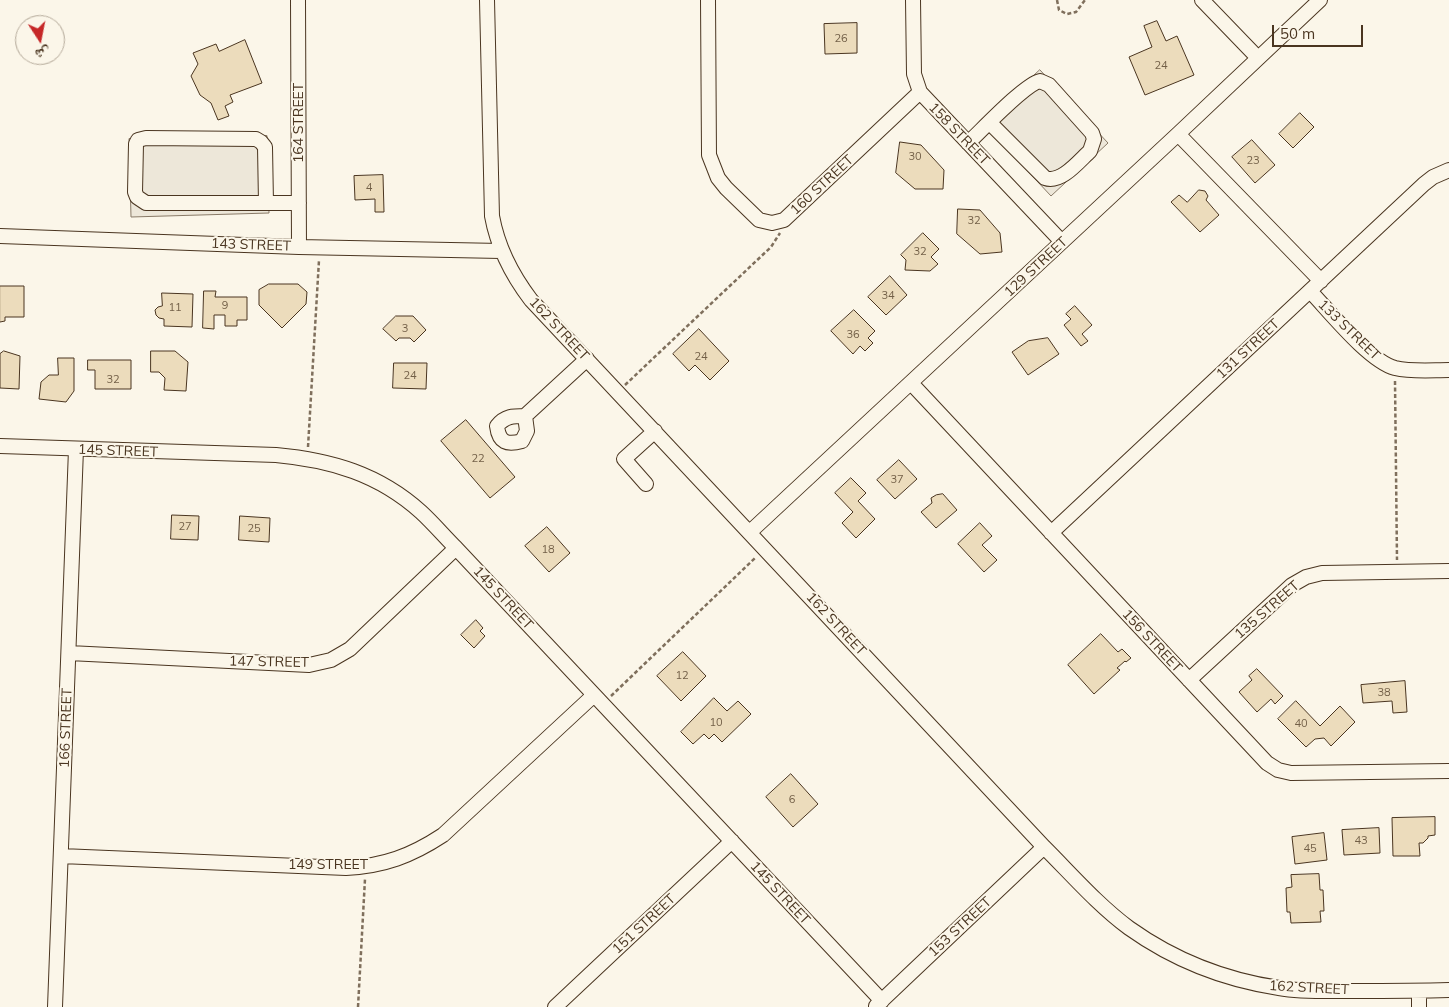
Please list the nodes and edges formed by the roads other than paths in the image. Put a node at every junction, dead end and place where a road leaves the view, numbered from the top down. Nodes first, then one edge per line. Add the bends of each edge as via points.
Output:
1 (298, 0) edge
2 (487, 0) edge
3 (708, 0) edge
4 (913, 0) edge
5 (1202, 0) edge
6 (1320, 0) edge
7 (1258, 58) junction
8 (920, 92) junction
9 (990, 123) junction
10 (1178, 134) junction
11 (968, 143) junction
12 (1449, 170) edge
13 (266, 203) junction
14 (299, 203) junction
15 (0, 236) edge
16 (1062, 242) junction
17 (299, 246) junction
18 (501, 251) junction
19 (1321, 281) junction
20 (1310, 291) junction
21 (587, 359) junction
22 (1449, 370) edge
23 (911, 383) junction
24 (525, 416) dead end
25 (655, 432) junction
26 (0, 446) edge
27 (76, 449) junction
28 (646, 484) dead end
29 (750, 532) junction
30 (1051, 533) junction
31 (456, 548) junction
32 (1449, 571) edge
33 (69, 653) junction
34 (1189, 680) junction
35 (598, 699) junction
36 (1449, 772) edge
37 (732, 841) junction
38 (1044, 847) junction
39 (61, 856) junction
40 (1449, 990) edge
41 (1419, 991) junction
42 (878, 1004) edge
43 (54, 1007) edge
44 (555, 1007) edge
45 (1419, 1007) edge

1 - 14 street, 164 STREET
2 - 18 street, 162 STREET via 492,216
3 - 8 street, 160 STREET via 709,155 718,178 759,220 772,223 784,220
4 - 8 street, 158 STREET via 914,74
5 - 7 street
6 - 7 street, 129 STREET
7 - 10 street, 129 STREET
8 - 11 street, 158 STREET
9 - 9 street via 1030,85 1040,81 1049,85 1088,127 1094,139 1093,146 1060,177 1050,180
9 - 11 street
10 - 16 street, 129 STREET
10 - 19 street
11 - 16 street, 158 STREET
12 - 19 street, 131 STREET via 1424,184
13 - 13 street via 141,201 135,192 136,144 146,138 256,139 264,147
13 - 14 street
14 - 17 street, 164 STREET
15 - 17 street, 143 STREET
16 - 23 street, 129 STREET
17 - 18 street, 143 STREET
18 - 21 street, 162 STREET via 520,285
19 - 20 street, 131 STREET
20 - 22 street, 133 STREET via 1383,363 1406,370
20 - 30 street, 131 STREET
21 - 24 street
21 - 25 street, 162 STREET
23 - 29 street, 129 STREET
23 - 30 street, 156 STREET
25 - 28 street via 624,460
25 - 29 street, 162 STREET
26 - 27 street, 145 STREET
27 - 31 street, 145 STREET via 267,455 308,458 338,465 395,492
27 - 33 street, 166 STREET
29 - 38 street, 162 STREET
30 - 34 street, 156 STREET
31 - 33 street, 147 STREET via 350,649 331,660 302,664
31 - 35 street, 145 STREET
32 - 34 street, 135 STREET via 1322,573 1306,577 1279,596
33 - 39 street, 166 STREET
34 - 36 street, 156 STREET via 1267,763 1278,770 1291,773
35 - 37 street, 145 STREET
35 - 39 street, 149 STREET via 443,835 393,861 365,867 327,867
37 - 42 street, 145 STREET
37 - 44 street, 151 STREET
38 - 41 street, 162 STREET via 1097,901 1129,928 1200,968 1280,989
38 - 42 street, 153 STREET
39 - 43 street, 166 STREET
40 - 41 street, 162 STREET
41 - 45 street

